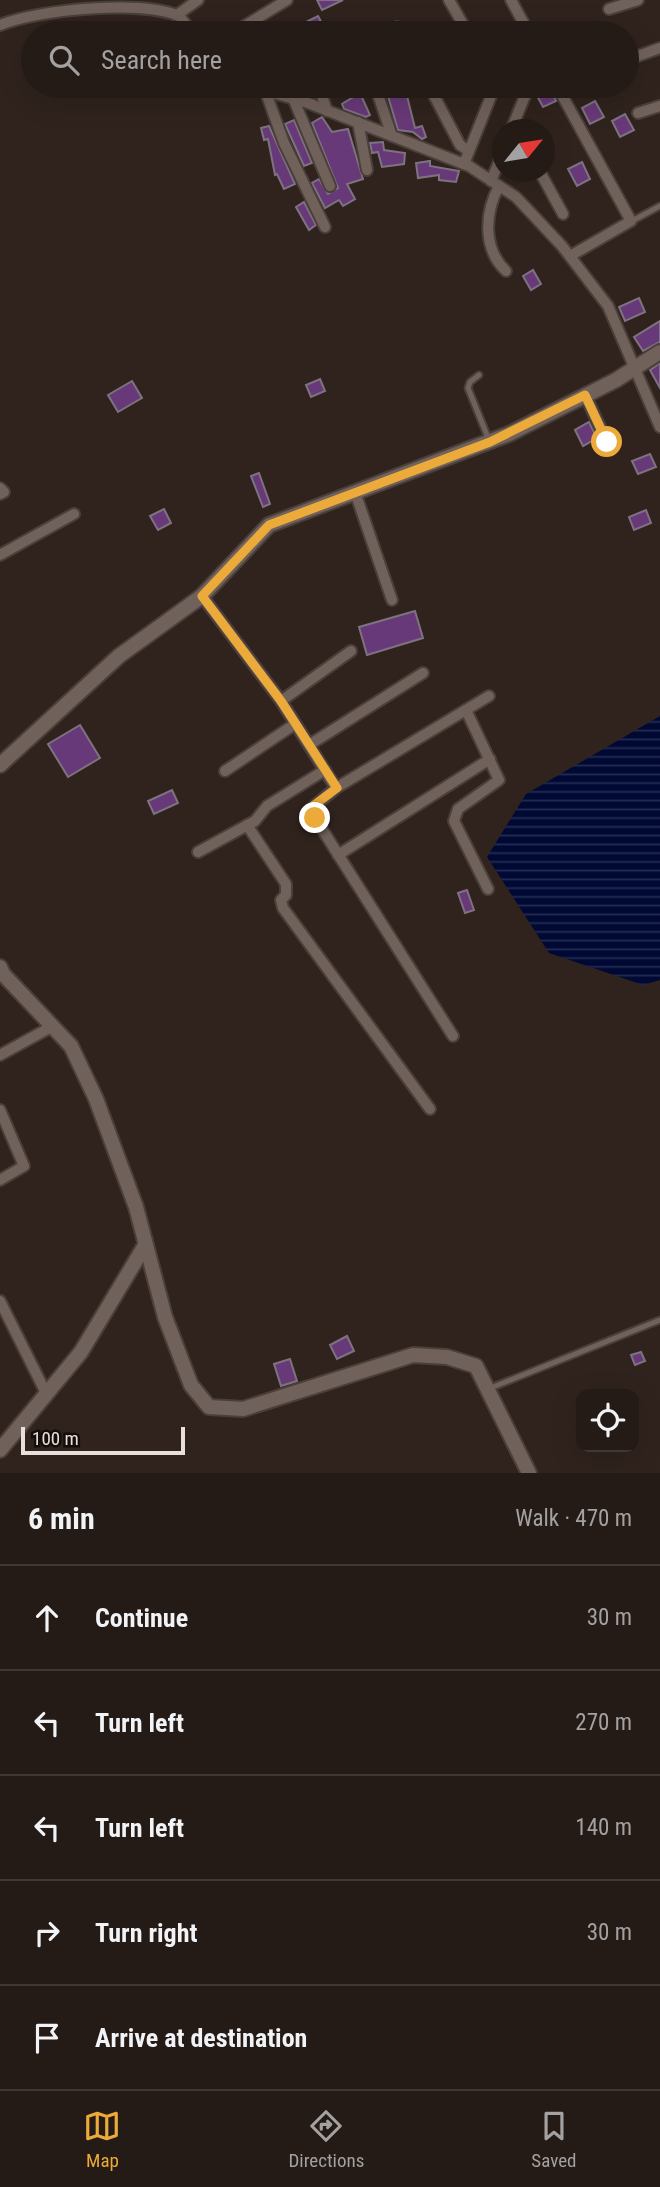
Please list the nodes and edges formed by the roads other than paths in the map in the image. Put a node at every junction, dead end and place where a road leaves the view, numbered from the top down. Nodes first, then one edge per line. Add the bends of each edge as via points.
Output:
1 (181, 0) edge
2 (198, 0) edge
3 (287, 0) edge
4 (449, 0) edge
5 (511, 0) edge
6 (638, 0) edge
7 (57, 4) edge
8 (610, 9) dead end
9 (177, 15) junction
10 (522, 20) edge
11 (182, 21) edge
12 (253, 21) edge
13 (461, 21) edge
14 (0, 25) edge
15 (660, 48) edge
16 (639, 56) edge
17 (268, 98) edge
18 (293, 98) joint
19 (323, 98) edge
20 (379, 98) edge
21 (435, 98) edge
22 (490, 98) edge
23 (524, 98) edge
24 (564, 98) edge
25 (660, 106) edge
26 (327, 110) junction
27 (638, 113) dead end
28 (517, 119) edge
29 (358, 122) junction
30 (392, 136) junction
31 (469, 151) junction
32 (464, 164) junction
33 (368, 170) dead end
34 (545, 182) edge
35 (495, 183) junction
36 (330, 186) dead end
37 (660, 206) edge
38 (563, 214) dead end
39 (631, 221) junction
40 (325, 226) dead end
41 (570, 256) junction
42 (506, 271) dead end
43 (660, 352) edge
44 (635, 366) junction
45 (479, 375) dead end
46 (585, 395) junction
47 (660, 427) edge
48 (490, 442) junction
49 (607, 442) dead end
50 (0, 488) edge
51 (355, 492) junction
52 (0, 494) edge
53 (74, 514) dead end
54 (0, 555) edge
55 (202, 596) junction
56 (392, 600) dead end
57 (351, 651) dead end
58 (423, 673) dead end
59 (489, 696) dead end
60 (281, 701) junction
61 (466, 710) junction
62 (295, 724) junction
63 (309, 745) junction
64 (490, 759) junction
65 (0, 765) edge
66 (325, 770) junction
67 (225, 771) dead end
68 (337, 788) junction
69 (247, 825) junction
70 (198, 852) dead end
71 (338, 855) junction
72 (488, 889) dead end
73 (0, 967) edge
74 (53, 1026) junction
75 (453, 1036) dead end
76 (0, 1055) edge
77 (430, 1109) dead end
78 (1, 1113) edge
79 (0, 1180) edge
80 (144, 1247) junction
81 (0, 1301) edge
82 (660, 1320) edge
83 (488, 1389) junction
84 (46, 1392) junction
85 (0, 1450) edge
86 (529, 1473) edge

1 - 9 street
2 - 9 street
3 - 12 street
4 - 13 street
5 - 10 street
6 - 8 street
7 - 9 street via 146,3
7 - 14 street
9 - 11 street
15 - 16 street
17 - 40 street via 284,144
18 - 26 street
18 - 36 street
19 - 26 street
20 - 30 street
21 - 31 street via 460,145
22 - 31 street
23 - 28 street
24 - 39 street
25 - 27 street
26 - 29 street
29 - 30 street
29 - 33 street
30 - 32 street
31 - 32 street
32 - 35 street
34 - 38 street
35 - 41 street via 516,197
35 - 42 street via 487,220 492,247
37 - 39 lane
39 - 41 street
41 - 44 street via 608,306
43 - 44 street
44 - 46 street
44 - 47 street
45 - 48 lane via 468,388
46 - 48 street
46 - 49 street
48 - 51 street
50 - 52 street via 4,492
51 - 55 street via 269,525
51 - 56 street
53 - 54 street
55 - 60 street
55 - 65 street via 119,656
57 - 60 street
58 - 63 street
59 - 61 street
60 - 62 street
61 - 64 street
61 - 68 street
62 - 63 street
62 - 67 street
63 - 66 street
64 - 71 street
64 - 72 street via 499,780 458,809 454,821
66 - 68 street
66 - 69 street via 267,806
68 - 71 street via 312,808
69 - 70 street
69 - 77 street via 286,884 281,900 284,908
71 - 75 street
73 - 74 street
74 - 76 street
74 - 80 street via 71,1046 96,1100 136,1207
78 - 79 street via 24,1166
80 - 83 street via 191,1385 209,1407 243,1409 413,1355 447,1357 476,1366
80 - 84 street via 81,1352
81 - 84 street
82 - 83 lane
83 - 86 street
84 - 85 street

